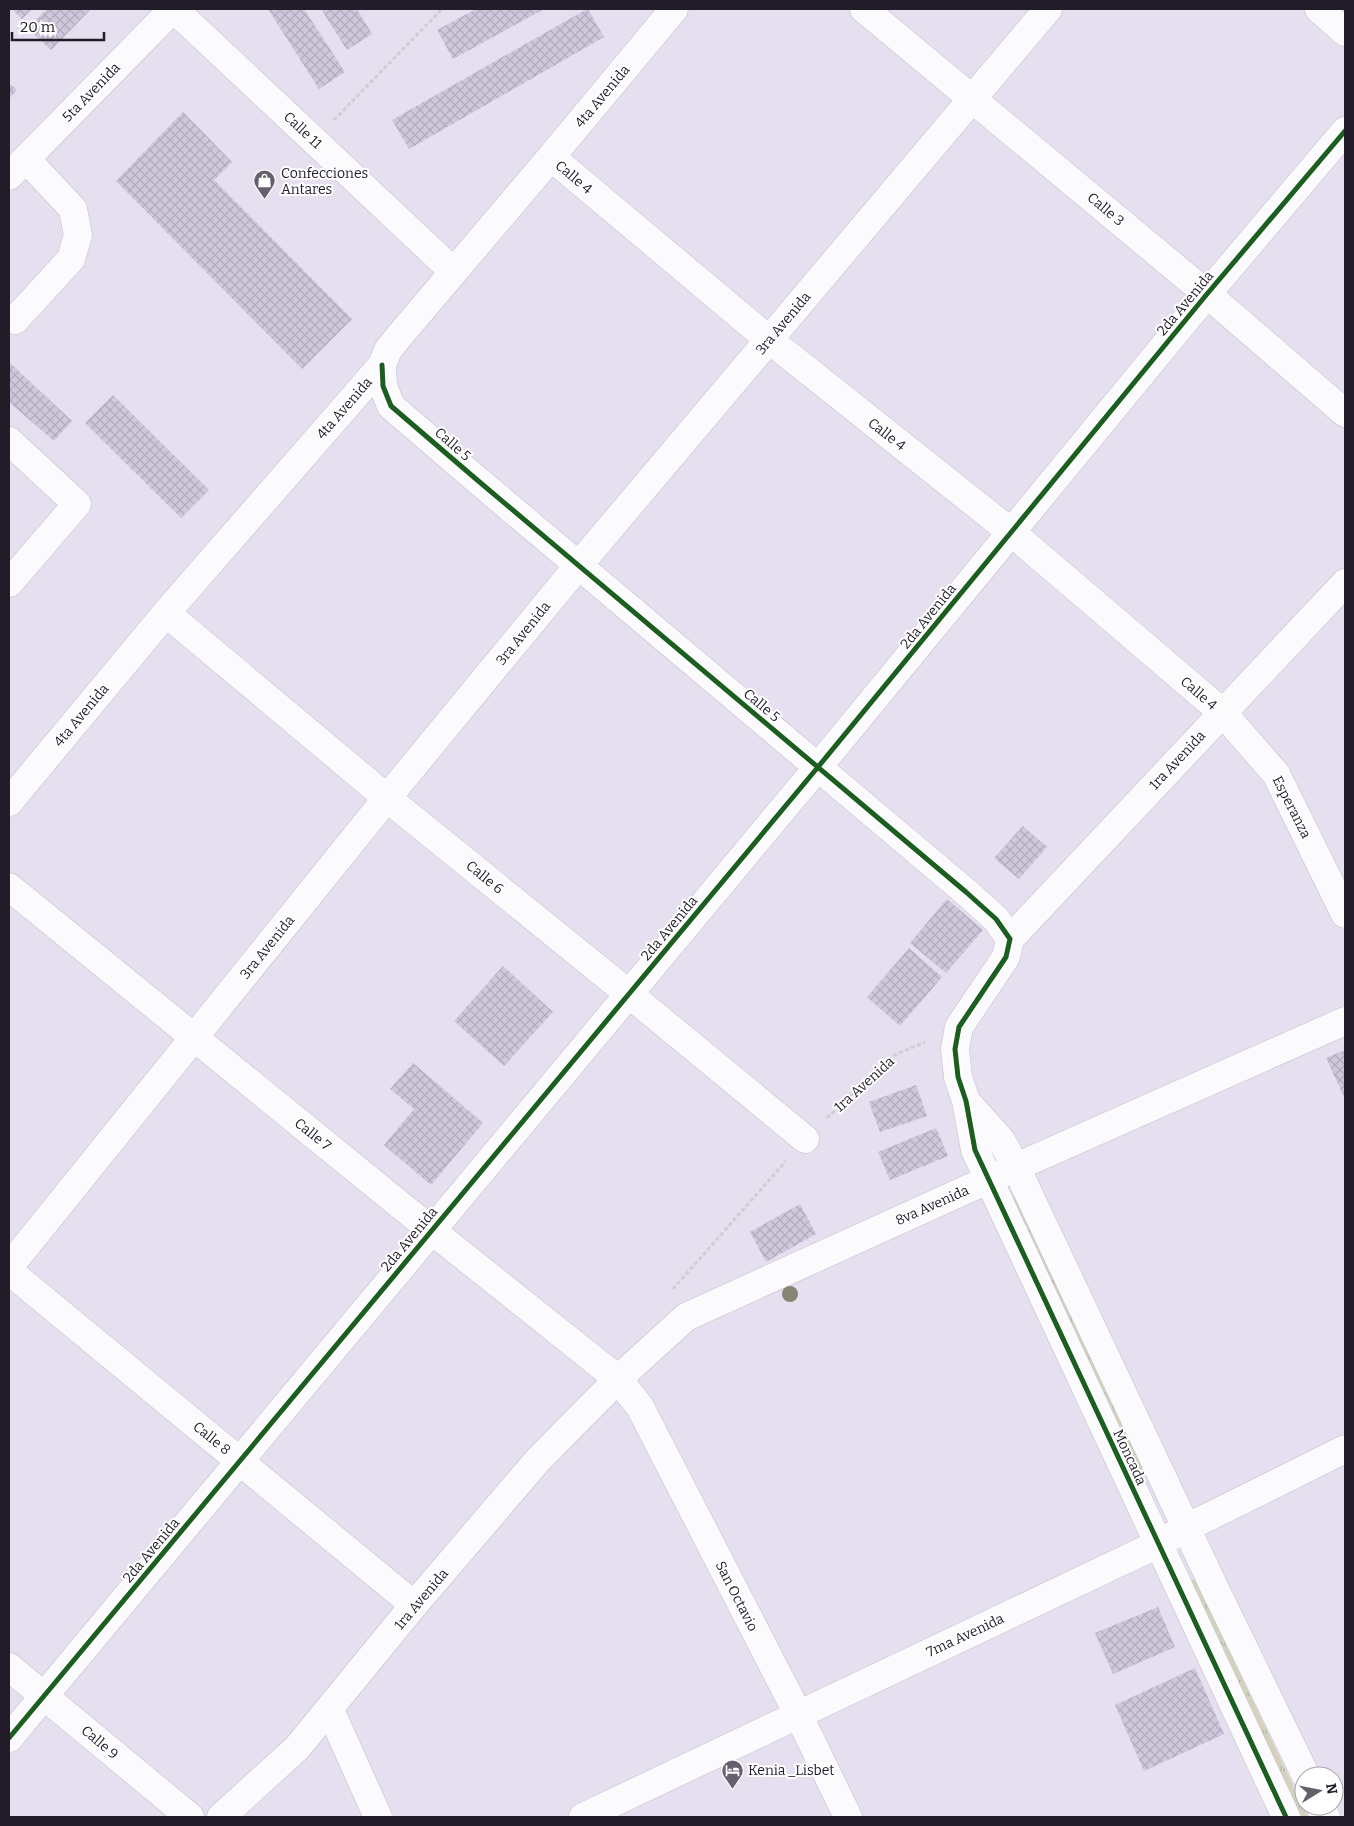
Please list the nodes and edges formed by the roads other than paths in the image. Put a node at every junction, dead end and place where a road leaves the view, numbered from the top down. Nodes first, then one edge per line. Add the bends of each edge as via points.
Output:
1 (174, 9) edge
2 (864, 9) edge
3 (1048, 9) edge
4 (1319, 9) edge
5 (661, 14) edge
6 (1345, 32) edge
7 (973, 98) junction
8 (1345, 131) edge
9 (551, 157) junction
10 (18, 167) edge
11 (454, 272) junction
12 (1207, 294) junction
13 (15, 320) dead end
14 (768, 339) junction
15 (382, 364) junction
16 (1345, 413) edge
17 (9, 441) edge
18 (1012, 532) junction
19 (578, 566) junction
20 (9, 583) edge
21 (1345, 583) edge
22 (166, 613) junction
23 (1222, 712) junction
24 (818, 767) junction
25 (387, 798) junction
26 (9, 802) edge
27 (9, 887) edge
28 (1345, 914) edge
29 (1010, 939) junction
30 (629, 994) junction
31 (1345, 1021) edge
32 (195, 1038) junction
33 (966, 1101) junction
34 (805, 1139) road end
35 (1016, 1167) junction
36 (989, 1180) junction
37 (431, 1230) junction
38 (9, 1267) edge
39 (9, 1271) edge
40 (618, 1378) junction
41 (1345, 1449) edge
42 (240, 1461) junction
43 (1186, 1528) junction
44 (1158, 1544) junction
45 (414, 1605) junction
46 (9, 1667) edge
47 (44, 1696) junction
48 (330, 1710) junction
49 (798, 1714) junction
50 (9, 1738) edge
51 (1301, 1766) edge
52 (190, 1817) edge
53 (221, 1817) edge
54 (378, 1817) edge
55 (583, 1817) edge
56 (848, 1817) edge
57 (1286, 1817) edge

1 - 10 street, 5ta Avenida
1 - 11 street, Calle 11
2 - 7 street, Calle 3
3 - 7 street, 3ra Avenida
4 - 6 street
5 - 9 street, 4ta Avenida
7 - 12 street, Calle 3
7 - 14 street, 3ra Avenida
8 - 12 street, 2da Avenida
9 - 11 street, 4ta Avenida
9 - 14 street, Calle 4
10 - 13 street via 73,210 78,235 71,259
11 - 15 street, 4ta Avenida via 388,350
12 - 16 street, Calle 3
12 - 18 street, 2da Avenida
14 - 18 street, Calle 4
14 - 19 street, 3ra Avenida
15 - 19 street, Calle 5 via 383,386 391,406
15 - 22 street, 4ta Avenida
17 - 20 street via 77,504
18 - 23 street, Calle 4
18 - 24 street, 2da Avenida
19 - 24 street, Calle 5
19 - 25 street, 3ra Avenida
21 - 23 street, 1ra Avenida
22 - 25 street, Calle 6
22 - 26 street, 4ta Avenida
23 - 28 street, Esperanza via 1276,774
23 - 29 street, 1ra Avenida
24 - 29 street, Calle 5 via 966,892 996,919
24 - 30 street, 2da Avenida
25 - 30 street, Calle 6
25 - 32 street, 3ra Avenida
27 - 32 street, Calle 7
29 - 33 street via 1006,958 958,1027 955,1049 958,1077
30 - 34 street, Calle 6
30 - 37 street, 2da Avenida
31 - 35 street, 8va Avenida
32 - 37 street, Calle 7
32 - 38 street, 3ra Avenida
33 - 35 street, Moncada via 1001,1140
33 - 36 street, Moncada via 975,1150
35 - 36 street, 8va Avenida
35 - 43 street, Moncada
36 - 40 street, 8va Avenida via 686,1317
36 - 44 street, Moncada
37 - 40 street, Calle 7
37 - 42 street, 2da Avenida
39 - 42 street, Calle 8
40 - 45 street, 1ra Avenida via 538,1460
40 - 49 street, San Octavio via 640,1407
41 - 43 street, 7ma Avenida
42 - 45 street, Calle 8
42 - 47 street, 2da Avenida
43 - 44 street, 7ma Avenida
43 - 51 street, Moncada
44 - 49 street, 7ma Avenida
44 - 57 street, Moncada
45 - 48 street, 1ra Avenida
46 - 47 street, Calle 9
47 - 50 street, 2da Avenida
47 - 52 street, Calle 9
48 - 53 street, 1ra Avenida via 297,1748
48 - 54 street
49 - 55 street, 7ma Avenida
49 - 56 street, San Octavio

